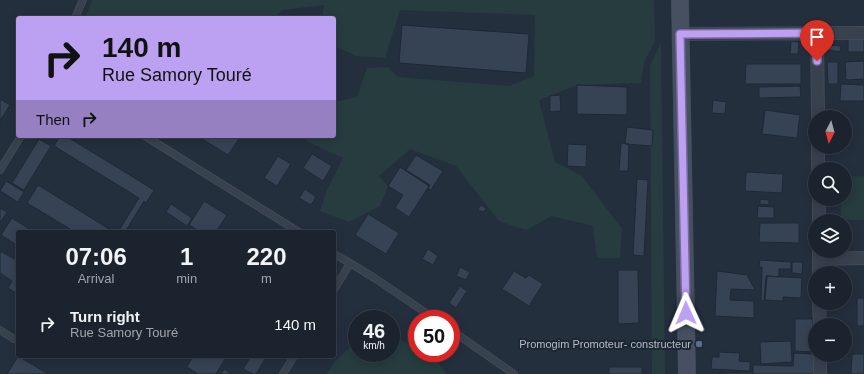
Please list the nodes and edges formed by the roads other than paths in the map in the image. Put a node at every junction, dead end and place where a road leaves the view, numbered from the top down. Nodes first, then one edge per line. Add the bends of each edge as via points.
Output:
1 (83, 0) edge
2 (680, 0) edge
3 (76, 16) edge
4 (864, 32) edge
5 (817, 33) junction
6 (680, 34) junction
7 (818, 110) edge
8 (20, 138) edge
9 (148, 138) edge
10 (0, 170) edge
11 (296, 230) edge
12 (336, 255) edge
13 (852, 257) edge
14 (864, 258) edge
15 (350, 263) junction
16 (336, 287) edge
17 (422, 310) edge
18 (0, 330) edge
19 (460, 336) edge
20 (14, 339) dead end
21 (293, 358) edge
22 (820, 362) edge
23 (282, 374) edge
24 (514, 374) edge
25 (687, 374) edge
26 (820, 374) edge

1 - 3 lane
2 - 6 main road
4 - 5 street
5 - 6 street
5 - 7 street
6 - 25 main road
8 - 10 lane
9 - 11 lane
12 - 15 lane
13 - 14 street
15 - 16 lane
15 - 17 lane
18 - 20 lane
19 - 24 lane
21 - 23 lane
22 - 26 street

